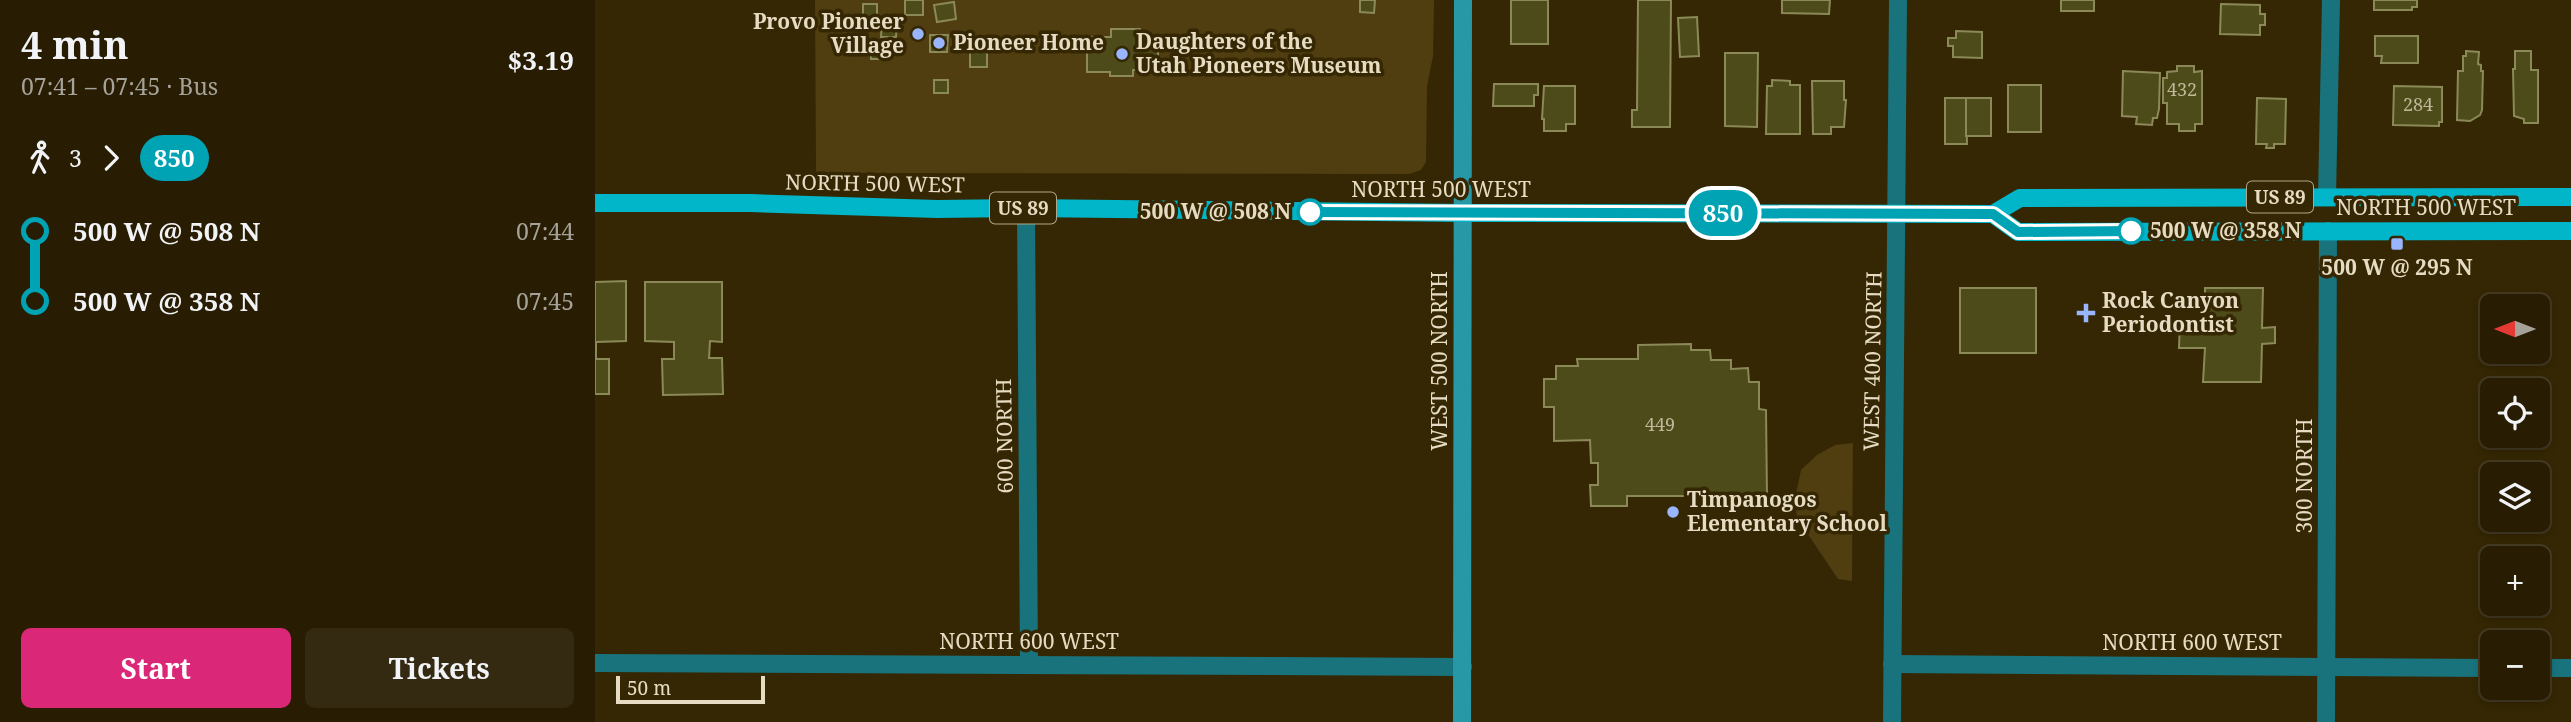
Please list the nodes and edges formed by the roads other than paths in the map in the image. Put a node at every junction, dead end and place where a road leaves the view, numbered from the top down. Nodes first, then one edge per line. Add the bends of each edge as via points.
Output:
1 (1463, 0) edge
2 (1898, 0) edge
3 (2331, 0) edge
4 (2327, 197) junction
5 (2571, 197) edge
6 (595, 203) edge
7 (1025, 208) junction
8 (1463, 213) junction
9 (1898, 214) junction
10 (1993, 214) junction
11 (2328, 231) junction
12 (2571, 231) edge
13 (595, 663) edge
14 (1030, 664) junction
15 (1892, 664) junction
16 (1463, 667) junction
17 (2326, 667) junction
18 (2480, 668) edge
19 (2550, 668) edge
20 (2571, 668) edge
21 (1462, 722) edge
22 (1892, 722) edge
23 (2326, 722) edge

1 - 8 street, WEST 500 NORTH
2 - 9 street, WEST 400 NORTH
3 - 4 street
4 - 5 main road, NORTH 500 WEST / US 89
4 - 10 main road, NORTH 500 WEST / US 89 via 2020,198
6 - 7 main road, NORTH 500 WEST / US 89
7 - 8 main road, NORTH 500 WEST / US 89
7 - 14 street, 600 NORTH
8 - 9 main road, NORTH 500 WEST / US 89
8 - 16 street, WEST 500 NORTH
9 - 10 main road, NORTH 500 WEST / US 89
9 - 15 street, WEST 400 NORTH
10 - 11 main road, NORTH 500 WEST / US 89 via 2018,232
11 - 12 main road, NORTH 500 WEST / US 89
11 - 17 street, 300 NORTH
13 - 14 street, NORTH 600 WEST
14 - 16 street, NORTH 600 WEST
15 - 17 street, NORTH 600 WEST
15 - 22 street, WEST 400 NORTH
16 - 21 street, WEST 500 NORTH
17 - 18 street, NORTH 600 WEST
17 - 23 street, 300 NORTH
19 - 20 street

